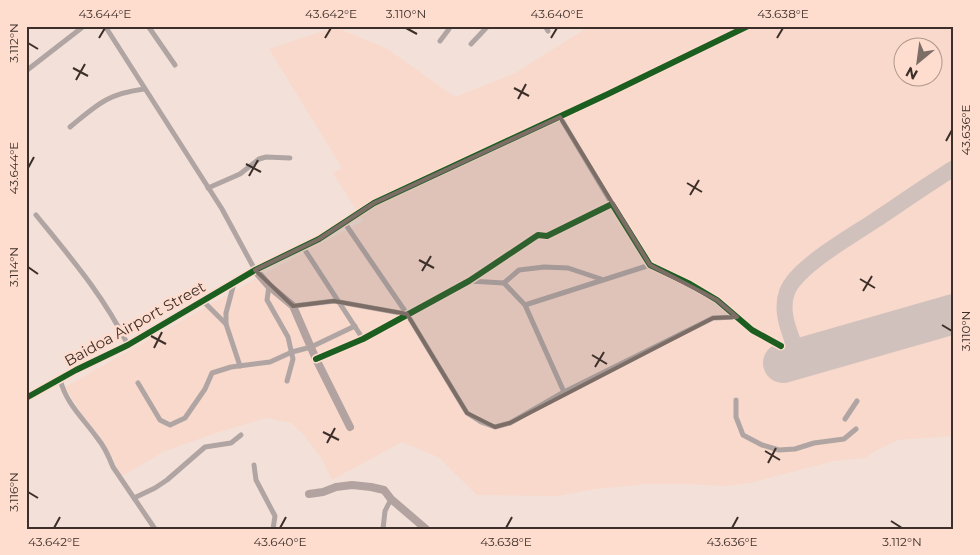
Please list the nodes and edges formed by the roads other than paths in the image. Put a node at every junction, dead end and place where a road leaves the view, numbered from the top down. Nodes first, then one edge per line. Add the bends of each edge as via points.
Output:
1 (84, 26) edge
2 (105, 26) edge
3 (148, 26) edge
4 (446, 26) edge
5 (488, 26) edge
6 (748, 26) edge
7 (440, 41) dead end
8 (471, 44) dead end
9 (174, 65) dead end
10 (26, 71) edge
11 (144, 89) junction
12 (560, 116) junction
13 (70, 127) dead end
14 (290, 158) dead end
15 (208, 188) junction
16 (612, 204) junction
17 (36, 215) dead end
18 (344, 222) junction
19 (303, 247) junction
20 (650, 265) junction
21 (255, 270) junction
22 (602, 279) junction
23 (469, 281) junction
24 (234, 283) junction
25 (504, 283) junction
26 (269, 286) junction
27 (203, 301) junction
28 (340, 302) junction
29 (525, 305) junction
30 (294, 306) junction
31 (407, 314) junction
32 (737, 316) junction
33 (226, 324) junction
34 (355, 326) junction
35 (363, 339) junction
36 (128, 345) junction
37 (781, 346) dead end
38 (311, 347) junction
39 (292, 352) junction
40 (316, 359) junction
41 (240, 366) junction
42 (60, 379) junction
43 (287, 381) dead end
44 (138, 383) dead end
45 (40, 390) junction
46 (64, 392) junction
47 (564, 392) junction
48 (26, 398) edge
49 (736, 400) dead end
50 (857, 402) dead end
51 (845, 419) dead end
52 (350, 427) dead end
53 (856, 429) dead end
54 (241, 435) dead end
55 (254, 465) dead end
56 (309, 494) dead end
57 (134, 498) junction
58 (391, 499) junction
59 (155, 529) edge
60 (273, 529) edge
61 (383, 529) edge
62 (426, 529) edge

1 - 10 street
2 - 11 street
3 - 9 street
4 - 7 street via 449,29
5 - 8 street
6 - 12 street
11 - 13 street via 111,96
11 - 15 street
12 - 16 street
12 - 18 street via 374,203
14 - 15 street via 259,159 240,174
15 - 21 street
16 - 20 street
16 - 23 street via 546,236 538,235
17 - 36 street via 87,276
18 - 19 street
18 - 31 street
19 - 21 street
19 - 28 street
20 - 22 street
20 - 32 street via 710,296
21 - 24 street, Baidoa Airport Street
21 - 26 street
22 - 25 street via 568,268 544,268 519,270
22 - 29 street
23 - 25 street
23 - 31 street
24 - 27 street, Baidoa Airport Street
24 - 33 street
25 - 29 street
26 - 30 street
26 - 39 street via 268,300 288,337
27 - 33 street
27 - 36 street, Baidoa Airport Street
28 - 30 street
28 - 31 street
28 - 34 street
29 - 47 street
30 - 38 street
31 - 35 street
31 - 47 street via 467,413 480,422 496,427 510,423
32 - 37 street via 752,330
32 - 47 street via 713,318
33 - 41 street
34 - 35 street
34 - 38 street
35 - 40 street
36 - 42 street, Baidoa Airport Street
38 - 39 street
38 - 40 street
39 - 41 street via 270,362
39 - 43 street via 294,359
40 - 52 street
41 - 44 street via 212,372 205,389 185,418 170,425 160,420
42 - 45 street, Baidoa Airport Street
42 - 46 street
45 - 46 street via 54,387
45 - 48 street, Baidoa Airport Street
46 - 57 street via 98,438
49 - 53 street via 736,417 744,435 779,450 844,439
50 - 51 street
54 - 57 street via 231,443 206,447 167,480
55 - 60 street via 256,480 275,516
56 - 58 street via 352,485 384,490
57 - 59 street
58 - 61 street via 385,511
58 - 62 street

